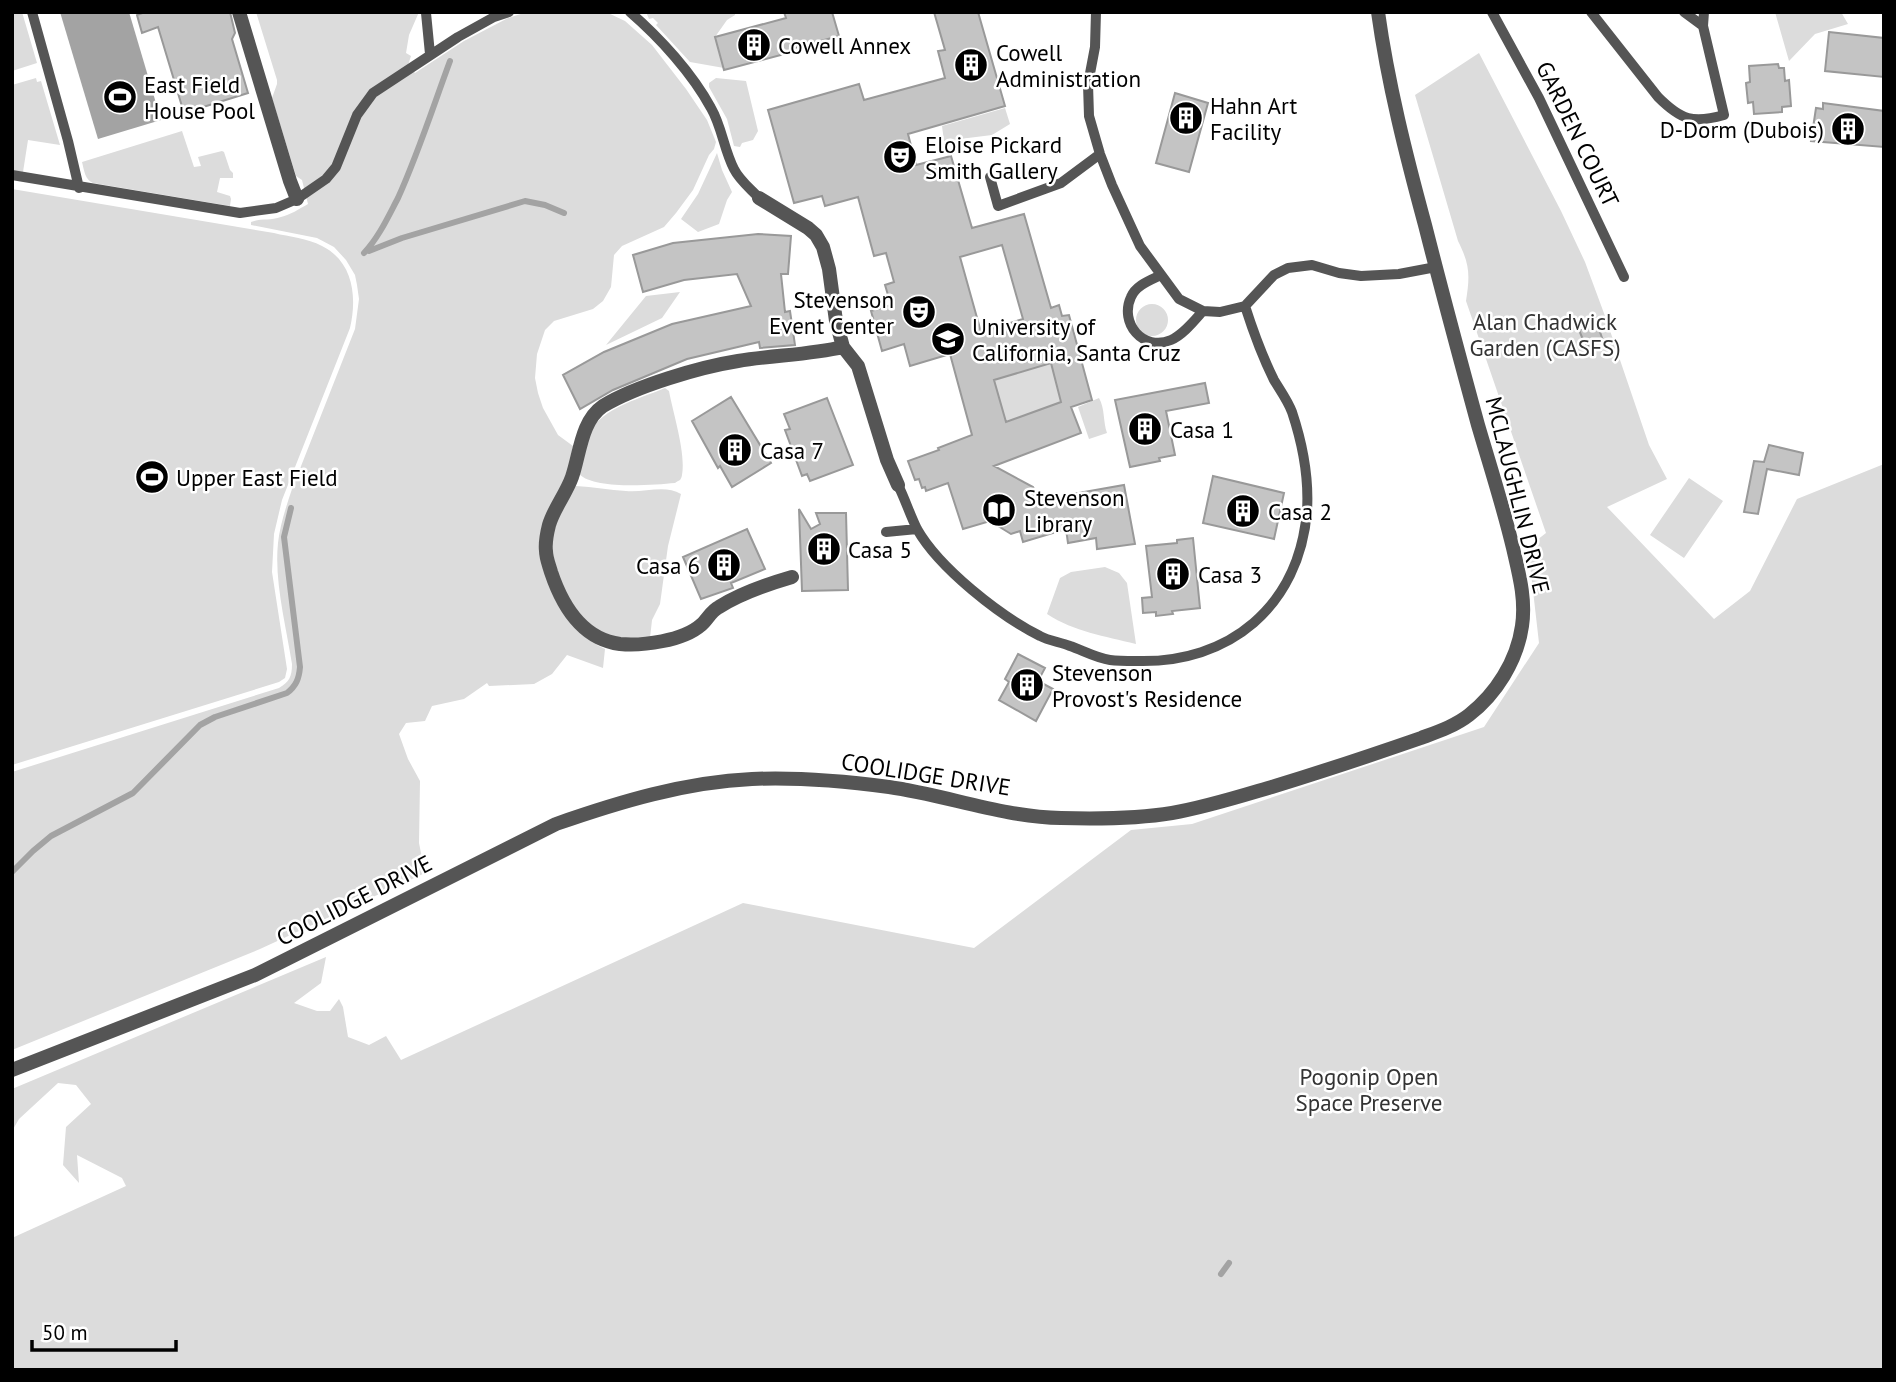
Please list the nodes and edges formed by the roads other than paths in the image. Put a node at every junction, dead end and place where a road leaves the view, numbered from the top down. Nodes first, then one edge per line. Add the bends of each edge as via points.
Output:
1 (32, 12) edge
2 (239, 12) edge
3 (509, 12) edge
4 (630, 12) edge
5 (1096, 12) edge
6 (1378, 12) edge
7 (1492, 12) edge
8 (1591, 12) edge
9 (1684, 12) edge
10 (1704, 12) edge
11 (426, 13) edge
12 (495, 15) edge
13 (1703, 26) junction
14 (430, 54) junction
15 (1100, 154) junction
16 (12, 175) edge
17 (990, 177) dead end
18 (79, 188) junction
19 (760, 198) joint
20 (297, 199) junction
21 (1436, 267) junction
22 (1161, 275) junction
23 (1624, 277) dead end
24 (1245, 306) junction
25 (1203, 311) junction
26 (843, 347) junction
27 (898, 485) joint
28 (917, 529) junction
29 (886, 532) dead end
30 (792, 577) dead end
31 (1488, 696) joint
32 (12, 1070) edge

1 - 18 lane
2 - 20 street
3 - 12 lane
4 - 19 lane via 689,74 719,124 734,169
5 - 15 lane via 1088,84
6 - 21 street, MCLAUGHLIN DRIVE via 1407,157
7 - 23 lane, GARDEN COURT via 1539,98
8 - 13 lane via 1671,110 1706,121 1724,115
9 - 13 lane
10 - 13 lane
11 - 14 lane
12 - 14 lane
14 - 20 lane via 373,93 357,115 336,167
15 - 17 lane via 1060,183 998,206
15 - 22 lane via 1140,246
16 - 18 lane
18 - 20 lane via 240,213 276,208
19 - 26 street via 816,234 828,269
21 - 24 lane via 1361,276 1312,265 1288,268
21 - 31 street, MCLAUGHLIN DRIVE via 1510,533 1524,602 1516,651
22 - 25 lane via 1179,299
22 - 25 lane via 1131,296 1128,310 1140,338 1161,343 1173,339
24 - 25 lane
24 - 28 lane via 1291,410 1306,477 1307,511 1291,574 1266,611 1243,632 1211,649 1172,660 1109,660 1042,638 1018,623 973,590 935,554
26 - 27 street via 858,366
26 - 30 street via 738,360 686,373 601,408 591,419 550,523 546,551 563,603 585,629 618,643 671,639 699,627 716,608
27 - 28 lane
28 - 29 lane
31 - 32 street, COOLIDGE DRIVE via 1468,716 1421,738 1220,803 1139,817 1058,818 891,788 798,779 750,779 646,796 556,824 255,975

